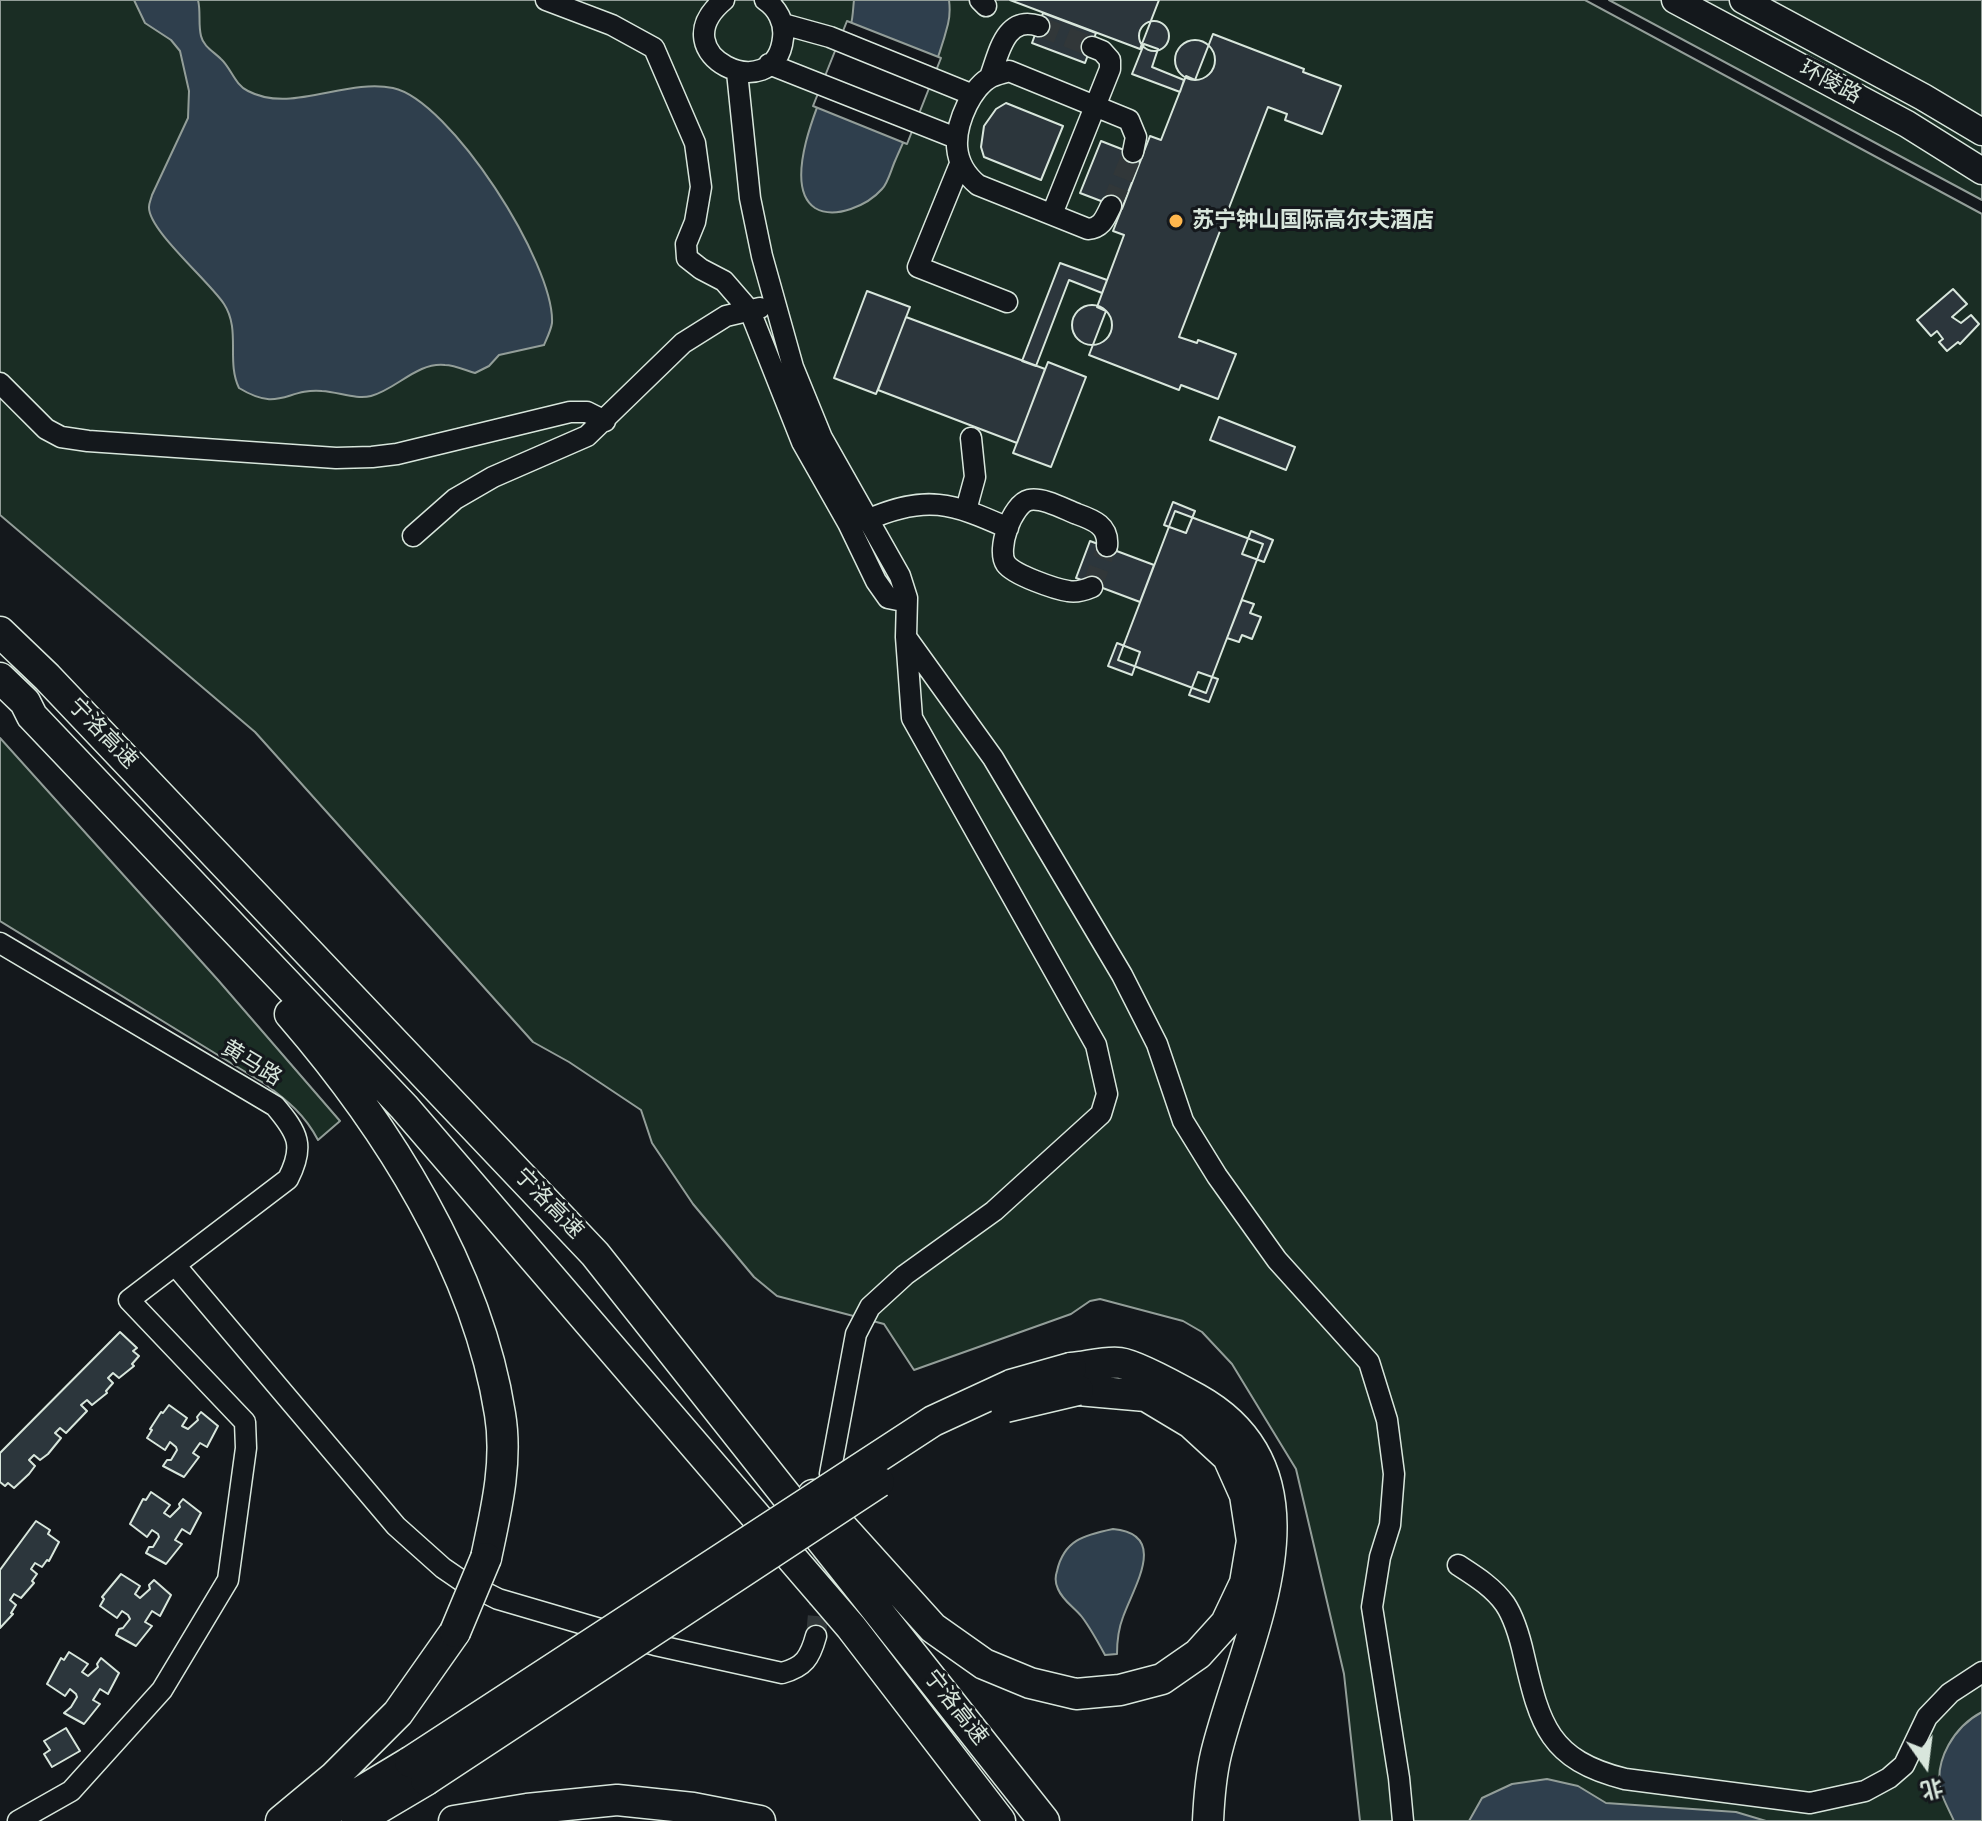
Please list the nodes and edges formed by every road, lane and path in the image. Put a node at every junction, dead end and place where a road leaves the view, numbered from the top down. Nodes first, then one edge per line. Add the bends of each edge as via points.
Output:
1 (546, 0) edge
2 (724, 0) edge
3 (1675, 0) edge
4 (1743, 0) edge
5 (767, 1) edge
6 (783, 24) junction
7 (1039, 26) tunnel mouth
8 (1092, 47) tunnel mouth
9 (769, 64) junction
10 (737, 72) junction
11 (990, 77) junction
12 (973, 95) junction
13 (1096, 106) junction
14 (1982, 132) edge
15 (956, 138) junction
16 (1133, 152) tunnel mouth
17 (960, 164) junction
18 (1982, 171) edge
19 (1111, 206) tunnel mouth
20 (1052, 214) junction
21 (1007, 302) dead end
22 (776, 304) junction
23 (750, 311) junction
24 (0, 383) edge
25 (605, 421) junction
26 (971, 438) dead end
27 (966, 510) junction
28 (867, 520) junction
29 (1008, 528) junction
30 (413, 536) dead end
31 (1107, 546) dead end
32 (1092, 587) dead end
33 (907, 598) junction
34 (0, 632) edge
35 (906, 637) junction
36 (0, 678) edge
37 (32, 716) junction
38 (0, 943) edge
39 (595, 1254) junction
40 (175, 1265) junction
41 (1074, 1379) junction
42 (830, 1474) dead end
43 (1458, 1565) dead end
44 (816, 1636) tunnel mouth
45 (1982, 1672) edge
46 (418, 1771) junction
47 (18, 1821) edge
48 (281, 1821) edge
49 (312, 1821) edge
50 (357, 1821) edge
51 (454, 1821) edge
52 (760, 1821) edge
53 (1000, 1821) edge
54 (1044, 1821) edge
55 (1208, 1821) edge
56 (1403, 1821) edge

1 - 23 street via 654,48 695,143 701,187 687,258 724,281
2 - 10 street via 706,22 705,37 720,64
3 - 18 main road, 环陵路 via 1907,124
4 - 14 main road, 环陵路
5 - 6 street
6 - 9 street via 784,39
6 - 12 street via 830,37
7 - 11 street via 1028,22 1007,32
8 - 13 street via 1110,60
9 - 10 street
9 - 15 street
10 - 22 street via 750,198
11 - 12 street
11 - 13 street via 1009,71
12 - 15 street
13 - 16 street via 1129,120 1136,137
13 - 20 street
15 - 17 street
17 - 20 street via 978,185
17 - 21 street via 918,267
19 - 20 street via 1096,228
22 - 23 street
22 - 28 street via 793,367 822,438
23 - 25 street via 726,316 683,343
23 - 33 street via 802,442 876,581 888,598
24 - 25 street via 61,437 336,458 397,454 570,412 587,412
25 - 30 street via 587,436 455,499
26 - 27 street via 975,477
27 - 28 street via 923,503
27 - 29 street
28 - 33 street
29 - 31 street via 1020,505 1038,500 1092,519 1108,536
29 - 32 street via 1002,556 1015,572 1070,592
33 - 35 street
34 - 39 highway, 宁洛高速
35 - 42 street via 912,718 1096,1045 1107,1094 1101,1114 994,1211 870,1307 856,1334
35 - 56 street via 993,758 1122,975 1157,1044 1183,1121 1217,1176 1277,1260 1369,1362 1387,1420 1394,1474 1390,1525 1372,1607
36 - 37 highway, 宁洛高速
37 - 48 highway, bridge via 314,1042 392,1150 459,1270 501,1416 501,1487 486,1558 455,1632 398,1713
37 - 53 highway, 宁洛高速 via 404,1107 851,1627
38 - 40 street, 黄马路 via 275,1106 292,1125 299,1159 288,1179
39 - 41 highway via 933,1628 984,1664 1076,1694 1162,1679 1198,1654 1226,1623 1245,1583 1252,1541 1245,1495 1228,1457 1191,1423 1146,1396
39 - 54 highway, 宁洛高速
40 - 44 street via 396,1526 479,1592 655,1645 782,1673 799,1668 811,1655
40 - 47 street, 黄马路 via 129,1300 245,1422 228,1580 162,1690 71,1791
41 - 46 highway, bridge via 943,1438
41 - 55 highway via 1120,1363 1218,1411 1253,1449 1270,1493 1272,1551 1260,1613 1216,1756
43 - 45 street via 1505,1605 1518,1632 1536,1707 1551,1738 1583,1763 1625,1779 1810,1803 1852,1795 1904,1765 1927,1717 1950,1693
46 - 49 highway
46 - 50 highway
51 - 52 highway via 617,1800

